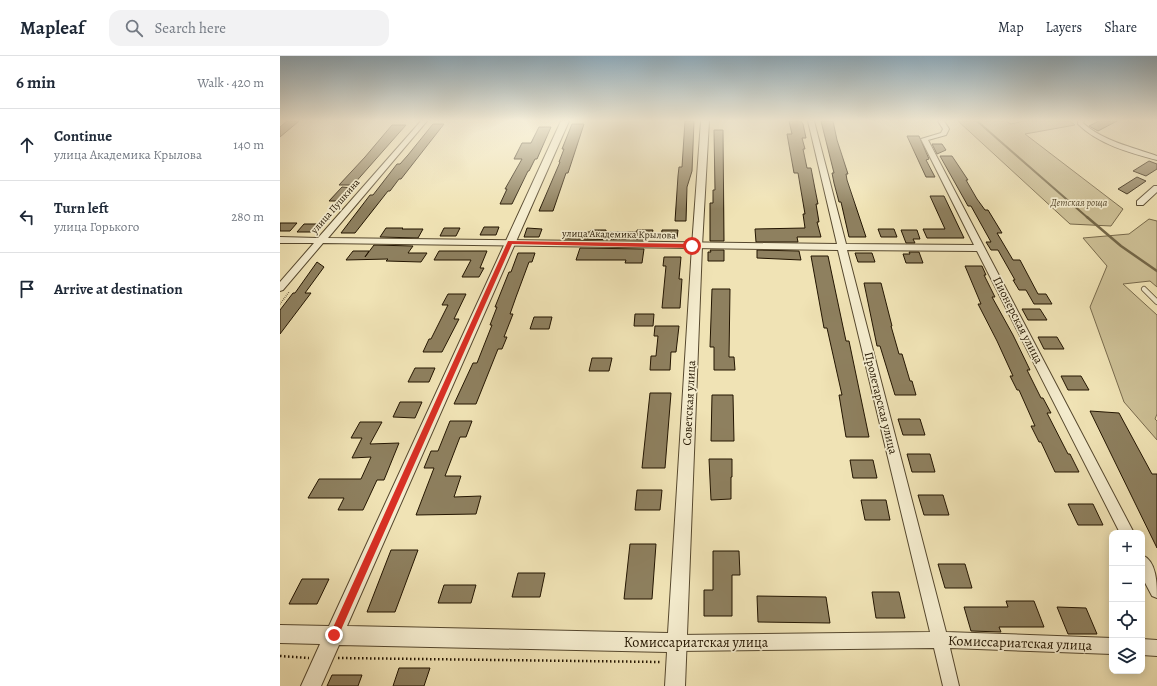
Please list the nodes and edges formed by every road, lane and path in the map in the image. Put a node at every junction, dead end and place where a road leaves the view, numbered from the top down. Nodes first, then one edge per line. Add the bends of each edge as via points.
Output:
1 (398, 150) edge
2 (552, 150) edge
3 (703, 150) edge
4 (818, 150) edge
5 (930, 150) edge
6 (1136, 150) edge
7 (1157, 158) edge
8 (1157, 188) edge
9 (1140, 203) dead end
10 (280, 240) edge
11 (320, 240) junction
12 (510, 242) junction
13 (697, 246) junction
14 (842, 247) junction
15 (981, 248) junction
16 (280, 288) edge
17 (1144, 289) dead end
18 (1157, 302) edge
19 (1125, 530) edge
20 (1144, 566) edge
21 (1157, 591) edge
22 (280, 634) edge
23 (334, 635) junction
24 (940, 640) junction
25 (678, 643) junction
26 (1109, 646) edge
27 (1145, 648) edge
28 (1157, 648) edge
29 (280, 656) edge
30 (323, 658) junction
31 (677, 663) junction
32 (311, 686) edge
33 (675, 686) edge
34 (951, 686) edge

1 - 11 street, улица Пушкина
2 - 12 street
3 - 13 street, Советская улица
4 - 14 street, Пролетарская улица
5 - 15 street, Пионерская улица
6 - 7 street
8 - 9 street
10 - 11 street, улица Академика Крылова
11 - 12 street, улица Академика Крылова
11 - 16 street, улица Пушкина
12 - 13 street, улица Академика Крылова
12 - 23 street
13 - 14 street, улица Академика Крылова
13 - 25 street, Советская улица
14 - 15 street, улица Академика Крылова
14 - 24 street, Пролетарская улица
15 - 19 street, Пионерская улица
17 - 18 lane
20 - 21 street
22 - 23 street, Комиссариатская улица
23 - 25 street, Комиссариатская улица
23 - 30 street
24 - 25 street, Комиссариатская улица
24 - 26 street, Комиссариатская улица
24 - 34 street, Пролетарская улица
25 - 31 street, Советская улица
27 - 28 street
29 - 30 path
30 - 31 path
30 - 32 street
31 - 33 street, Советская улица

